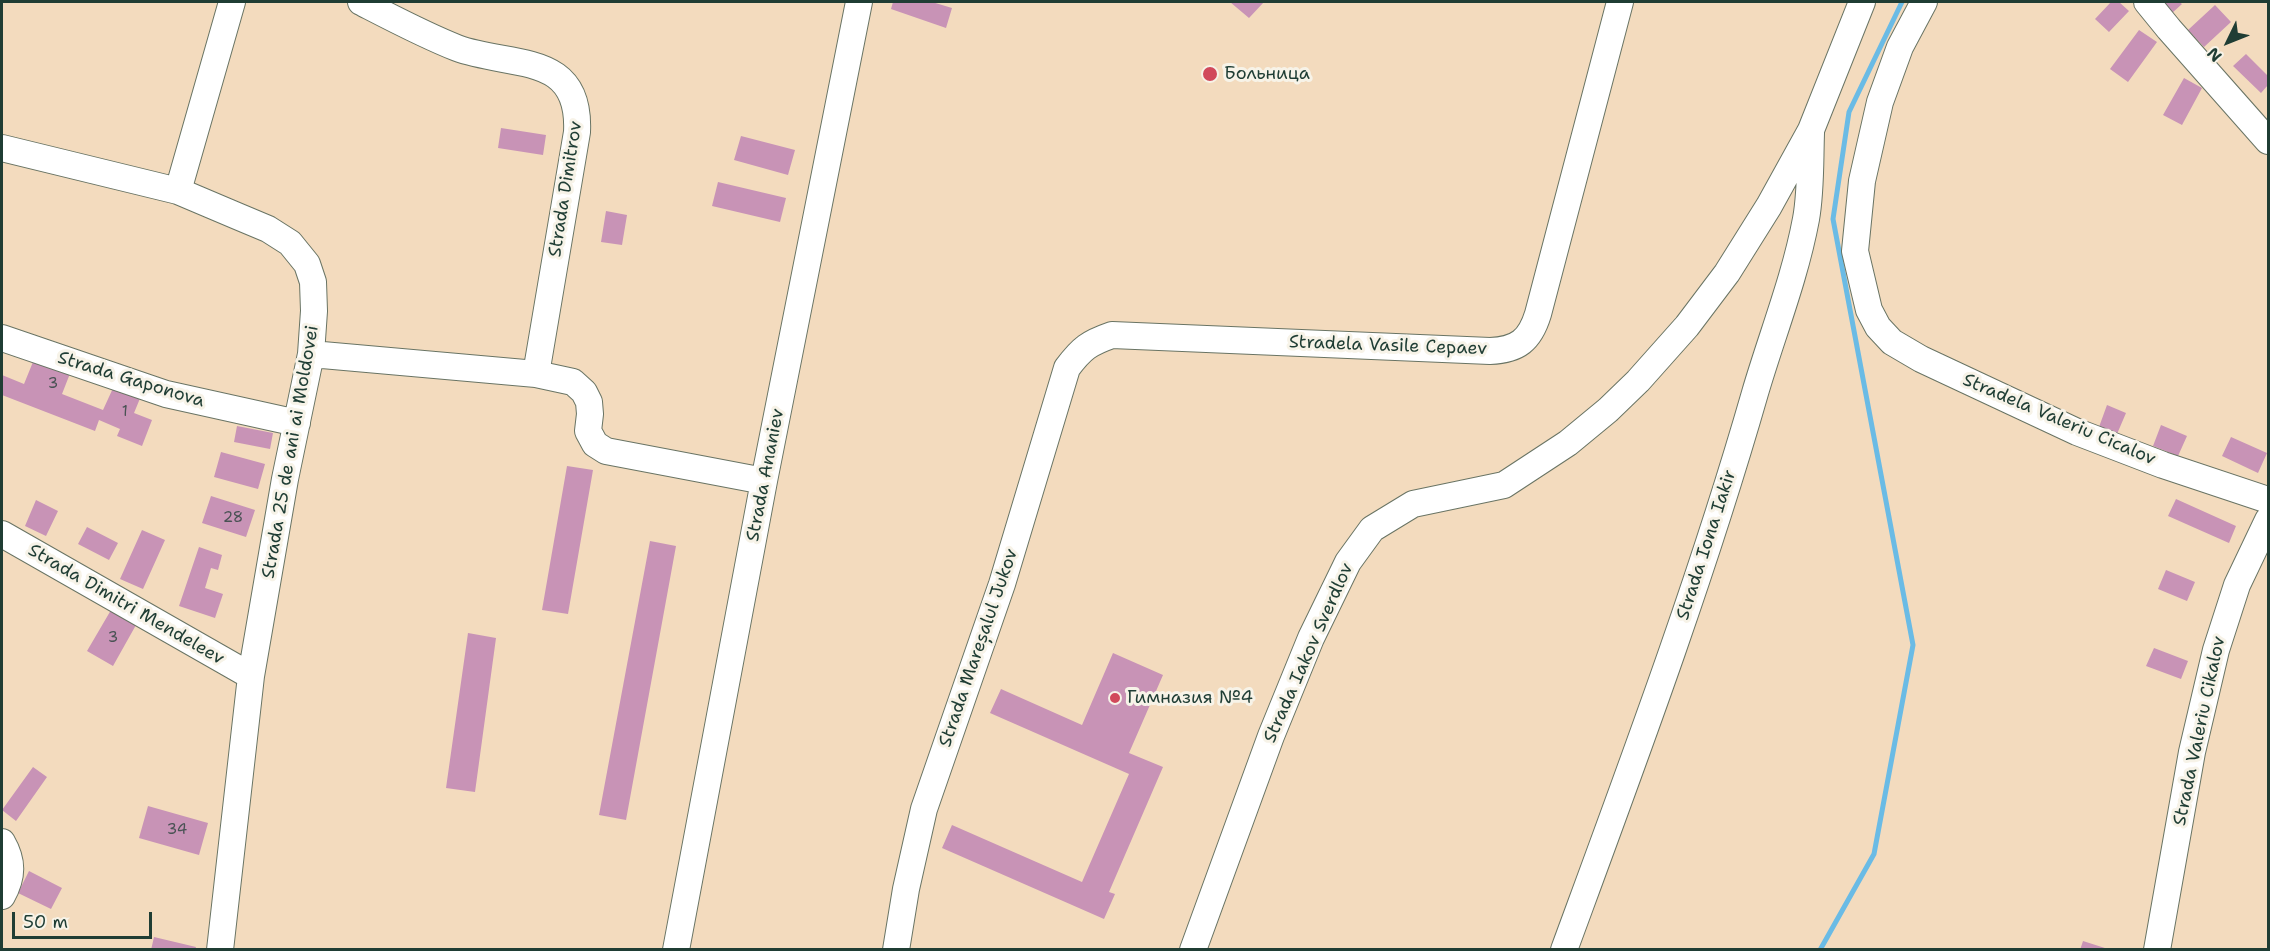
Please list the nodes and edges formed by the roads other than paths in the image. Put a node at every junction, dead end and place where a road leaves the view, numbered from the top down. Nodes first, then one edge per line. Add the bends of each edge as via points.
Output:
1 (232, 2) edge
2 (361, 2) edge
3 (859, 2) edge
4 (1620, 2) edge
5 (1863, 2) edge
6 (1924, 2) edge
7 (2147, 2) edge
8 (1811, 130) junction
9 (2268, 141) edge
10 (2, 148) edge
11 (178, 191) junction
12 (2, 338) edge
13 (1079, 351) joint
14 (311, 354) junction
15 (536, 374) junction
16 (297, 423) junction
17 (764, 481) junction
18 (2268, 500) edge
19 (2268, 520) edge
20 (2, 534) edge
21 (251, 676) junction
22 (2, 842) edge
23 (2, 896) edge
24 (220, 950) edge
25 (676, 950) edge
26 (896, 950) edge
27 (1193, 950) edge
28 (1564, 950) edge
29 (2157, 950) edge

1 - 11 street
2 - 15 street, Strada Dimitrov via 459,49 541,68 555,75 574,97 577,132
3 - 17 street, Strada Ananiev
4 - 13 street, Stradela Vasile Cepaev via 1538,314 1533,330 1521,343 1490,351 1112,335
5 - 8 street, Strada Iakov Sverdlov
6 - 18 street, Stradela Valeriu Cicalov via 1900,46 1880,102 1862,181 1856,251 1869,310 1878,327 1892,342 1931,364 2077,432
7 - 9 street
8 - 27 street, Strada Iakov Sverdlov via 1726,273 1687,326 1608,410 1568,443 1504,485 1413,504 1372,529 1348,562 1311,638
8 - 28 street, Strada Iona Iakir via 1806,218 1791,280 1704,557
10 - 11 street, Strada 25 de ani ai Moldovei
11 - 14 street, Strada 25 de ani ai Moldovei via 268,229 290,243 307,264 313,282
12 - 16 street, Strada Gaponova via 166,394
13 - 26 street, Strada Mareșalul Jukov via 1067,368 1002,584 924,809
14 - 15 street
14 - 16 street, Strada 25 de ani ai Moldovei
15 - 17 street via 573,382 584,392 591,414 588,431 595,444 606,451
16 - 21 street, Strada 25 de ani ai Moldovei
17 - 25 street, Strada Ananiev
19 - 29 street, Strada Valeriu Cikalov via 2237,585 2216,650 2192,752
20 - 21 street, Strada Dimitri Mendeleev
21 - 24 street, Strada 25 de ani ai Moldovei
22 - 23 street via 12,867

